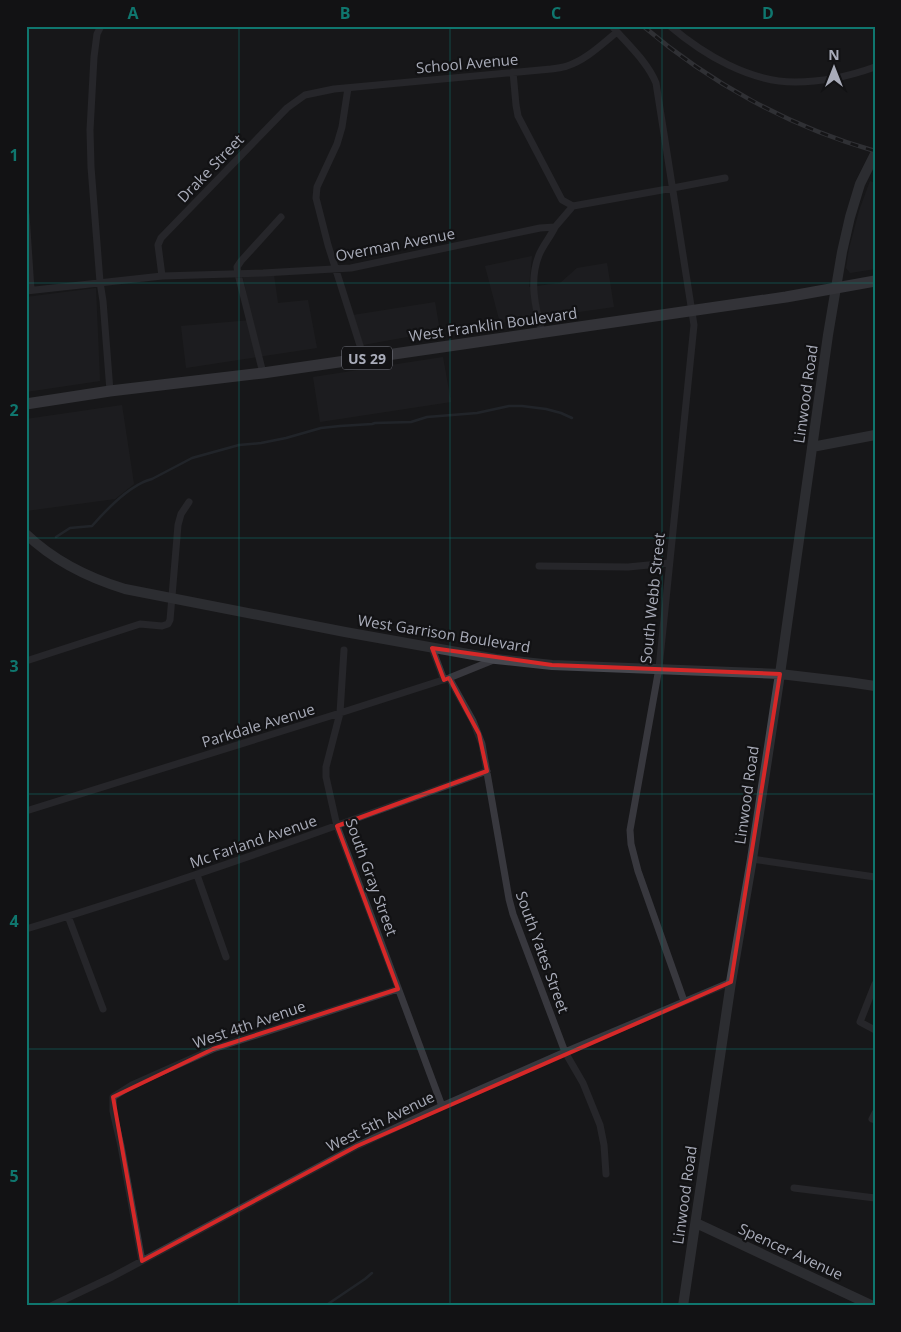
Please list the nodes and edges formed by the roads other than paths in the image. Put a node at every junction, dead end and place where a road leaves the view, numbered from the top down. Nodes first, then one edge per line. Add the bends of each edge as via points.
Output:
1 (101, 26) edge
2 (670, 26) edge
3 (614, 29) edge
4 (875, 67) edge
5 (513, 72) junction
6 (348, 88) junction
7 (308, 94) joint
8 (875, 154) edge
9 (725, 178) dead end
10 (673, 188) junction
11 (573, 206) junction
12 (26, 215) edge
13 (281, 217) dead end
14 (555, 227) junction
15 (336, 270) junction
16 (238, 274) junction
17 (162, 276) junction
18 (875, 281) edge
19 (100, 282) junction
20 (836, 288) junction
21 (29, 291) edge
22 (692, 310) junction
23 (542, 332) junction
24 (364, 358) junction
25 (262, 373) junction
26 (110, 391) junction
27 (26, 404) edge
28 (875, 436) edge
29 (812, 447) junction
30 (189, 502) dead end
31 (26, 534) edge
32 (669, 563) junction
33 (539, 566) dead end
34 (172, 598) junction
35 (432, 648) junction
36 (344, 650) dead end
37 (496, 659) junction
38 (26, 661) edge
39 (658, 668) junction
40 (780, 674) junction
41 (446, 679) junction
42 (875, 686) edge
43 (340, 714) junction
44 (487, 771) junction
45 (26, 811) edge
46 (337, 826) junction
47 (752, 859) junction
48 (197, 875) junction
49 (875, 877) edge
50 (68, 916) junction
51 (26, 929) edge
52 (226, 957) dead end
53 (731, 982) junction
54 (875, 984) edge
55 (398, 989) junction
56 (684, 1001) junction
57 (103, 1009) dead end
58 (875, 1030) edge
59 (565, 1052) junction
60 (442, 1106) junction
61 (875, 1113) edge
62 (875, 1120) edge
63 (606, 1174) dead end
64 (794, 1188) dead end
65 (875, 1198) edge
66 (696, 1223) junction
67 (142, 1262) junction
68 (51, 1306) edge
69 (683, 1306) edge
70 (873, 1306) edge

1 - 19 street via 94,57 91,167
2 - 4 street via 683,38 725,63 774,80 811,82
3 - 5 street, School Avenue via 586,56 566,67
3 - 10 street, South Webb Street via 653,74
5 - 6 street, School Avenue
5 - 11 street via 518,116 562,200
6 - 7 street, School Avenue
6 - 15 street via 342,128 317,187 316,198
7 - 17 street, Drake Street via 287,108 161,238 158,245
8 - 20 main road, Linwood Road via 860,184 850,217
9 - 10 street
10 - 11 street
10 - 22 street, South Webb Street
11 - 14 street
12 - 21 street
13 - 16 street via 237,267
14 - 15 street, Overman Avenue
14 - 23 street via 540,253 533,280
15 - 16 street, Overman Avenue
15 - 24 street
16 - 17 street, Overman Avenue
16 - 25 street
17 - 19 street, Overman Avenue
18 - 20 main road, West Franklin Boulevard / US 29
19 - 21 street, Overman Avenue
19 - 26 street
20 - 22 main road, West Franklin Boulevard / US 29
20 - 29 main road, Linwood Road
22 - 23 main road, West Franklin Boulevard / US 29
22 - 32 street, South Webb Street via 694,331
23 - 24 main road, West Franklin Boulevard / US 29
24 - 25 main road, West Franklin Boulevard / US 29
25 - 26 main road, West Franklin Boulevard / US 29
26 - 27 main road, West Franklin Boulevard / US 29
28 - 29 main road
29 - 40 main road, Linwood Road
30 - 34 street via 178,525
31 - 34 main road, West Garrison Boulevard via 63,562 94,578 122,588
32 - 33 street via 628,567
32 - 39 street, South Webb Street
34 - 35 main road, West Garrison Boulevard
34 - 38 street via 170,620 166,626 140,624
35 - 37 main road, West Garrison Boulevard
35 - 41 street, South Yates Street
36 - 43 street, South Gray Street
37 - 39 main road, West Garrison Boulevard via 552,665
37 - 41 street, Parkdale Avenue
39 - 40 main road, West Garrison Boulevard
39 - 56 street, South Webb Street via 630,830 638,871
40 - 42 main road, West Garrison Boulevard
40 - 47 main road, Linwood Road
41 - 43 street, Parkdale Avenue
41 - 44 street, South Yates Street via 479,734
43 - 45 street, Parkdale Avenue
43 - 46 street, South Gray Street via 326,767
44 - 46 street, Mc Farland Avenue
44 - 59 street, South Yates Street via 509,900
46 - 48 street, Mc Farland Avenue
46 - 55 street, South Gray Street
47 - 49 street
47 - 53 main road, Linwood Road
48 - 50 street, Mc Farland Avenue
48 - 52 street
50 - 51 street, Mc Farland Avenue
50 - 57 street
53 - 56 street, West 5th Avenue
53 - 66 main road, Linwood Road
54 - 58 street via 860,1022
55 - 60 street, South Gray Street
55 - 67 street, West 4th Avenue via 213,1048 132,1084 114,1097 113,1110
56 - 59 street, West 5th Avenue
59 - 60 street, West 5th Avenue
59 - 63 street, South Yates Street via 583,1083 600,1125
60 - 67 street, West 5th Avenue via 357,1146
61 - 62 street via 872,1119
64 - 65 street
66 - 69 main road, Linwood Road
66 - 70 main road, Spencer Avenue
67 - 68 street, West 5th Avenue

